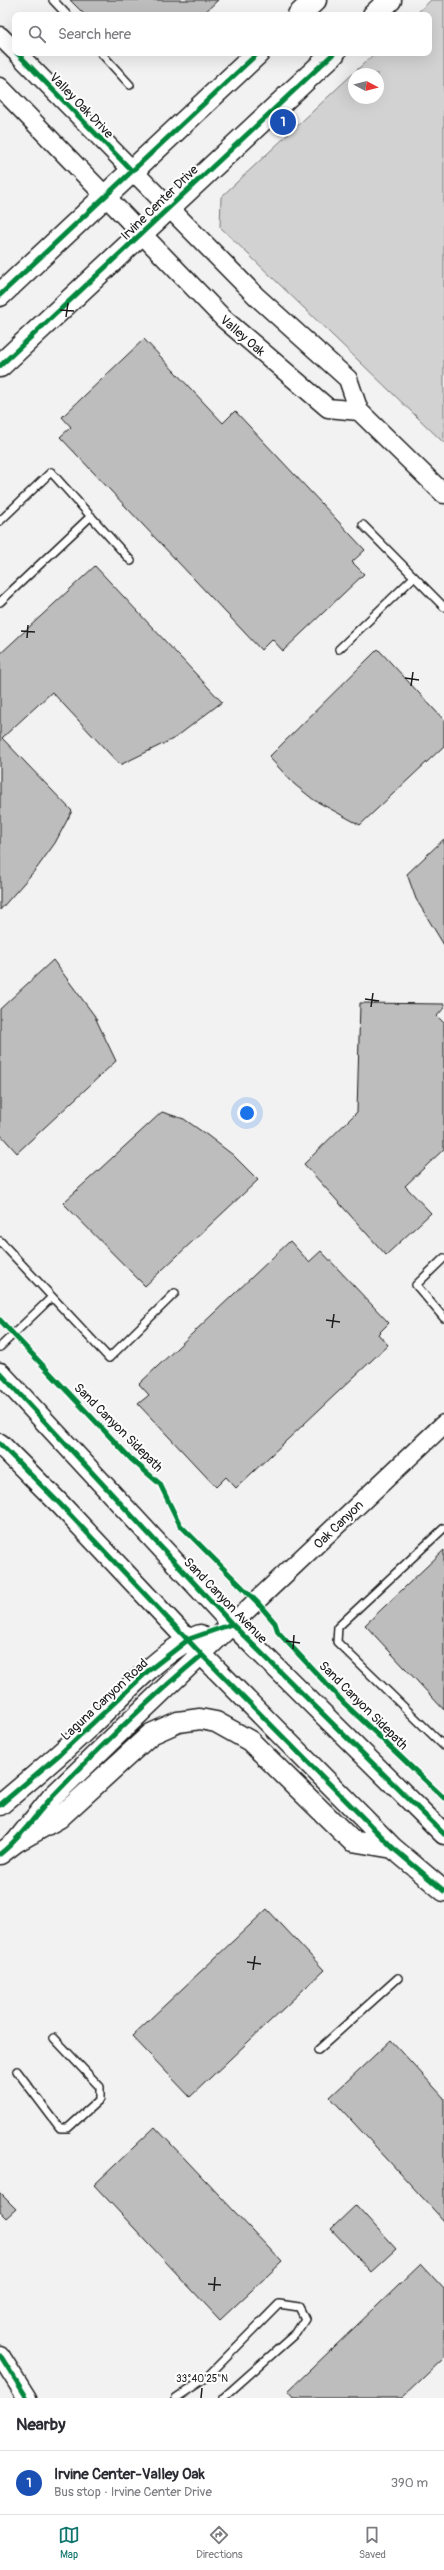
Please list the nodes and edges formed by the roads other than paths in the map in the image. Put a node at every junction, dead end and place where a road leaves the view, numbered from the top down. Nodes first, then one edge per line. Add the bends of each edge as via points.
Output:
1 (53, 0) edge
2 (315, 0) edge
3 (390, 0) edge
4 (64, 12) edge
5 (301, 12) edge
6 (377, 12) edge
7 (0, 36) edge
8 (12, 48) edge
9 (20, 56) edge
10 (104, 56) edge
11 (255, 56) edge
12 (331, 56) edge
13 (130, 85) dead end
14 (0, 87) edge
15 (132, 171) junction
16 (106, 196) junction
17 (169, 207) junction
18 (143, 233) junction
19 (0, 294) edge
20 (0, 366) edge
21 (359, 411) junction
22 (444, 494) edge
23 (91, 516) junction
24 (0, 521) edge
25 (363, 524) dead end
26 (131, 561) dead end
27 (414, 577) junction
28 (0, 602) edge
29 (444, 607) edge
30 (339, 649) dead end
31 (0, 1241) edge
32 (444, 1258) edge
33 (175, 1293) dead end
34 (52, 1297) junction
35 (444, 1318) edge
36 (0, 1346) edge
37 (0, 1373) edge
38 (444, 1424) edge
39 (0, 1444) edge
40 (444, 1528) edge
41 (232, 1624) junction
42 (189, 1639) junction
43 (202, 1655) junction
44 (444, 1746) edge
45 (0, 1805) edge
46 (444, 1834) edge
47 (16, 1842) junction
48 (393, 1848) junction
49 (0, 1854) edge
50 (444, 1891) edge
51 (398, 1978) dead end
52 (54, 2038) dead end
53 (318, 2050) dead end
54 (17, 2071) dead end
55 (0, 2355) edge
56 (224, 2397) edge
57 (28, 2398) edge
58 (176, 2398) edge

1 - 4 lane
2 - 5 main road
3 - 6 main road
7 - 8 street, Valley Oak Drive
9 - 15 street, Valley Oak Drive
10 - 13 lane
11 - 15 main road
12 - 17 main road, Irvine Center Drive
14 - 16 street
15 - 16 main road
15 - 17 street, Valley Oak Drive
16 - 18 street
16 - 19 main road
17 - 18 main road, Irvine Center Drive
17 - 21 street via 257,297 348,379
18 - 20 main road, Irvine Center Drive
18 - 21 street, Valley Oak via 224,319 328,408
21 - 22 street
23 - 24 lane via 50,472
23 - 26 lane
23 - 28 lane
25 - 27 lane
27 - 29 lane
27 - 30 lane
31 - 34 lane
32 - 35 lane via 416,1285
33 - 34 lane via 109,1358
34 - 36 lane
37 - 41 main road, Sand Canyon Avenue
38 - 41 street, Oak Canyon
39 - 42 main road
40 - 44 lane via 338,1627 337,1642
41 - 42 main road, Laguna Canyon Road
41 - 43 main road
41 - 46 main road, Sand Canyon Avenue
42 - 43 main road
42 - 45 main road, Laguna Canyon Road via 148,1671 60,1754
43 - 47 main road via 170,1682 52,1797
43 - 48 main road
47 - 48 main road via 59,1818 151,1734 178,1722 200,1718 216,1722 250,1741 352,1841
47 - 49 main road
48 - 50 main road
51 - 53 lane
52 - 54 lane via 100,2087 102,2093 100,2099 68,2128 60,2128
55 - 57 street
56 - 58 lane via 296,2333 305,2319 299,2307 280,2304 207,2377

